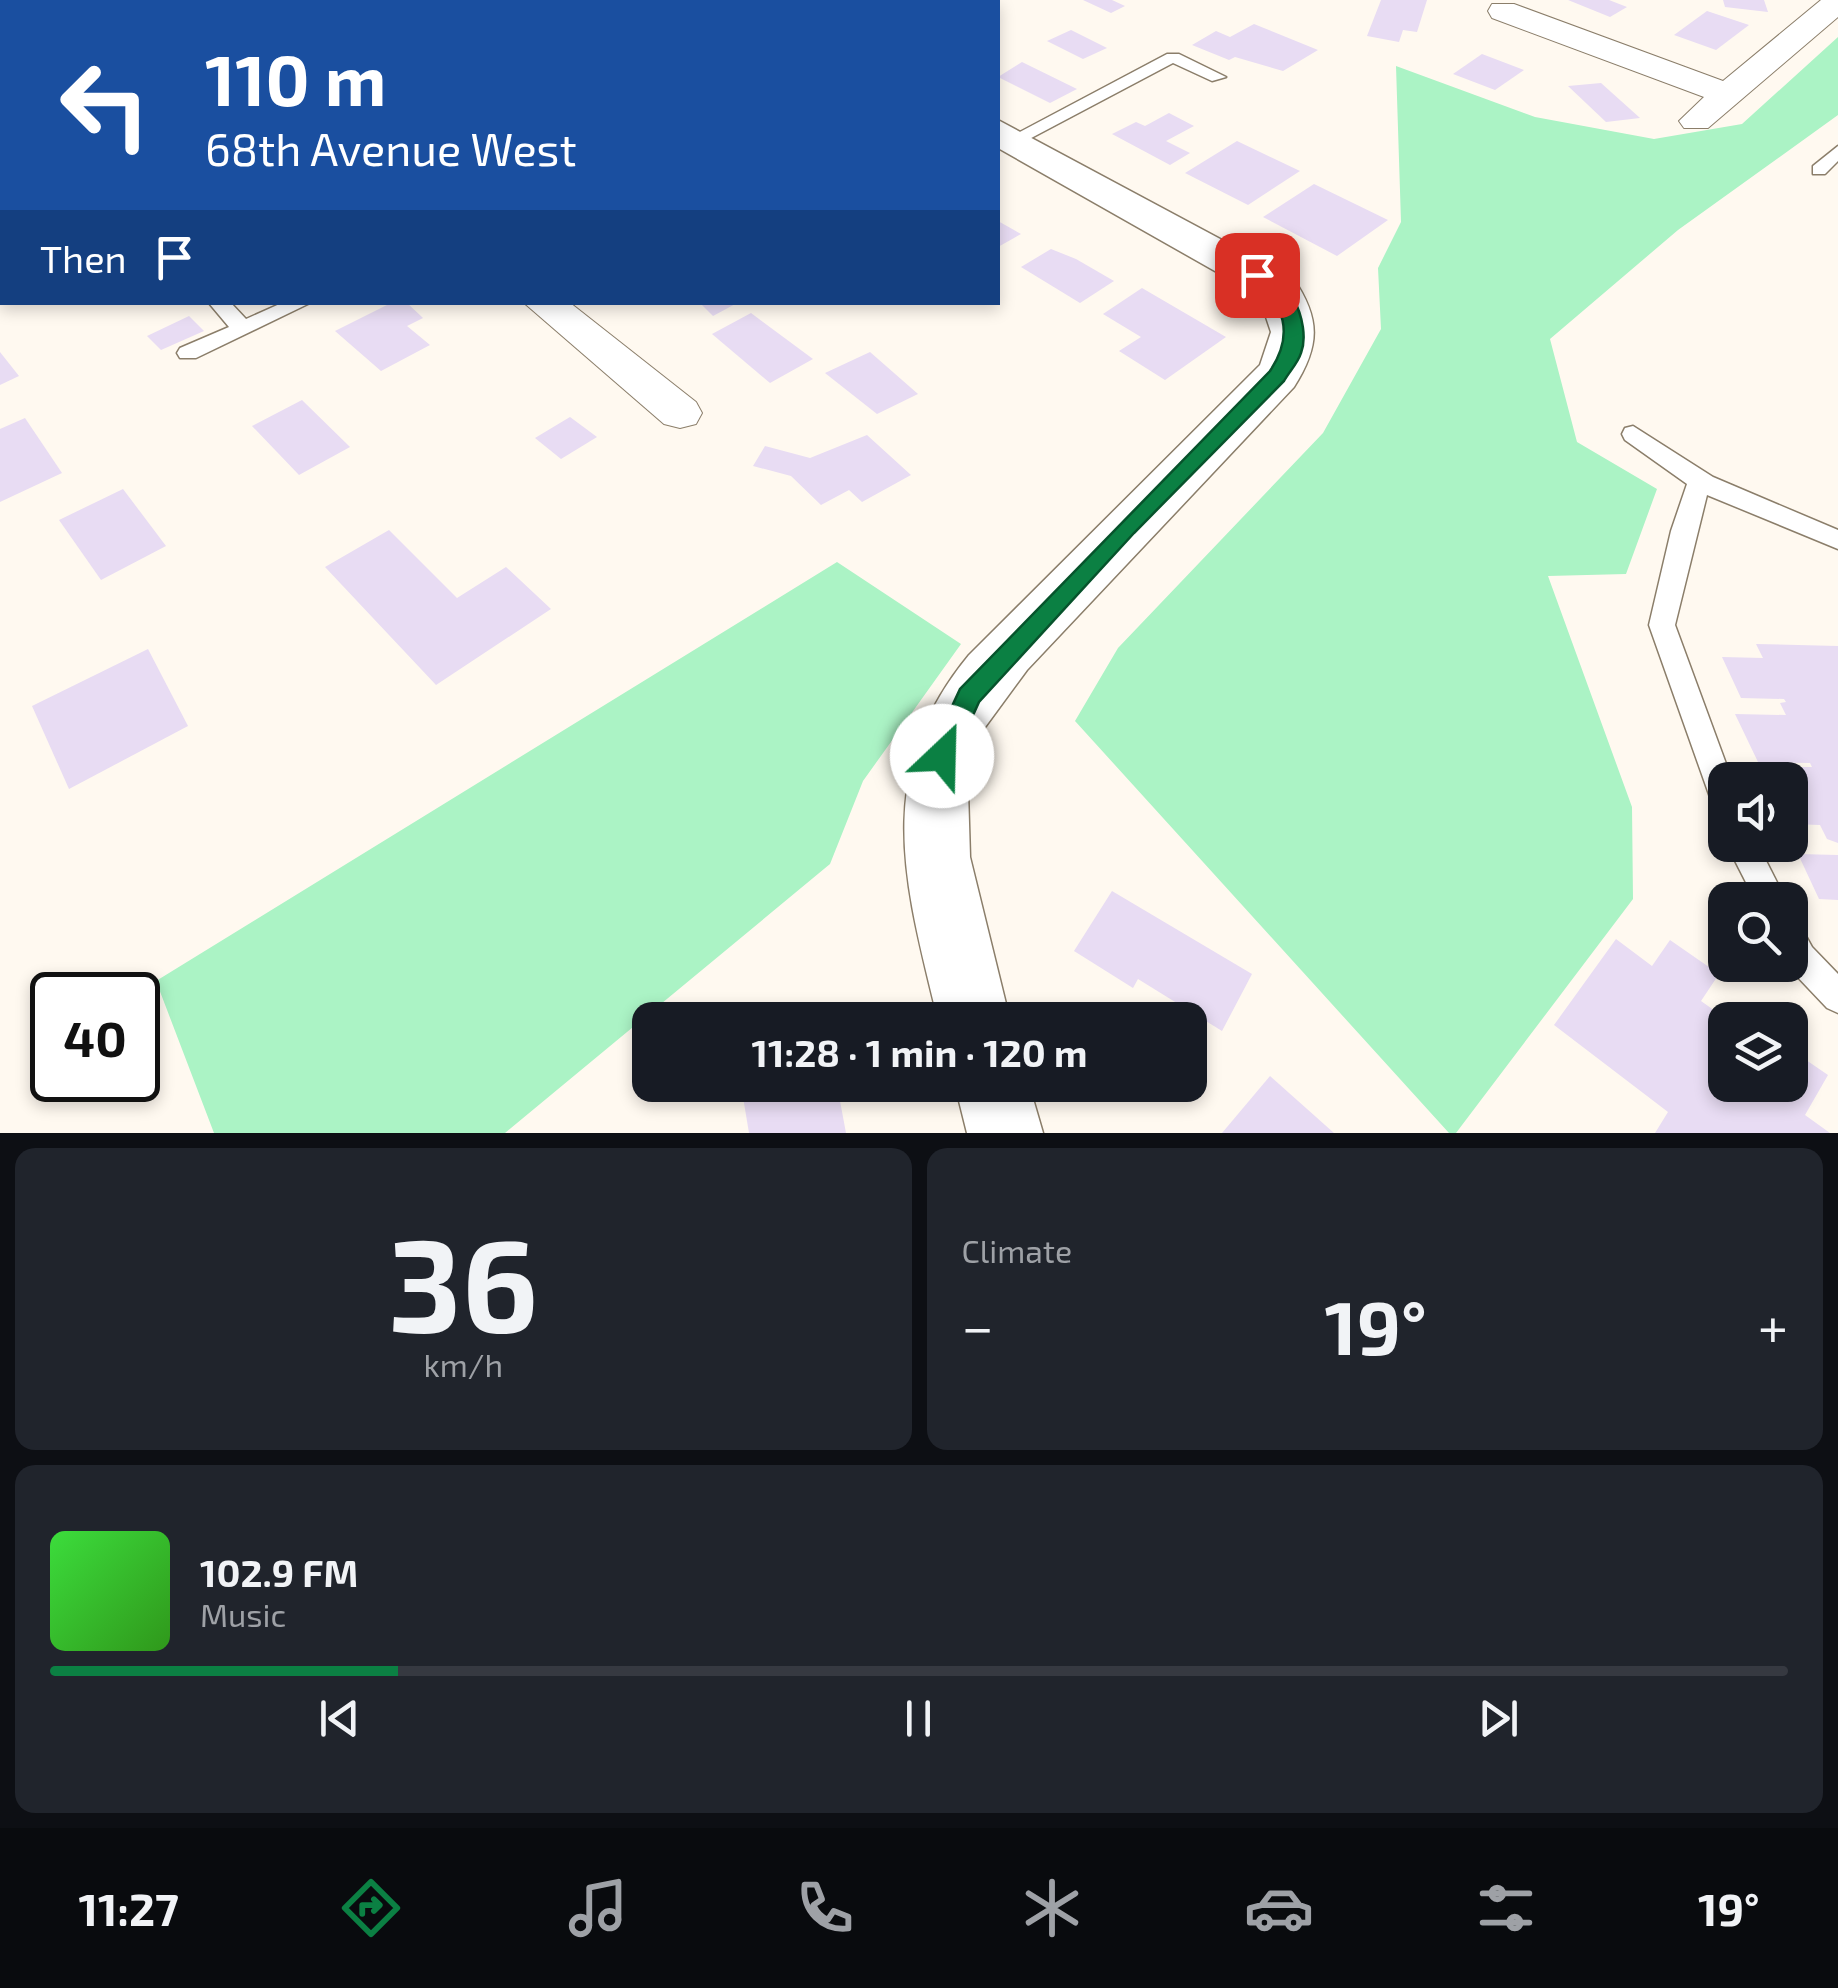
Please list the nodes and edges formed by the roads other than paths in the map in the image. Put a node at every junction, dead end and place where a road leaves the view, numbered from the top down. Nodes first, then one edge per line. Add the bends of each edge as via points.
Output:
1 (1838, 2) edge
2 (1504, 11) dead end
3 (1218, 77) dead end
4 (1728, 94) junction
5 (1696, 122) dead end
6 (1005, 137) edge
7 (1838, 151) edge
8 (1819, 170) dead end
9 (221, 305) edge
10 (295, 305) edge
11 (548, 305) edge
12 (243, 329) junction
13 (188, 353) dead end
14 (680, 412) dead end
15 (1633, 434) dead end
16 (1699, 484) junction
17 (1838, 540) edge
18 (1711, 762) edge
19 (1808, 964) edge
20 (1838, 996) edge
21 (969, 1002) edge
22 (997, 1102) edge
23 (1006, 1133) edge

1 - 4 street
2 - 4 street
3 - 6 lane via 1173,57
4 - 5 street
6 - 21 street via 1277,288 1294,318 1294,335 1277,376 969,696 942,756 935,818 940,890
7 - 8 lane
9 - 12 lane
10 - 12 lane
11 - 14 street
12 - 13 lane
15 - 16 lane
16 - 17 lane
16 - 18 lane via 1662,626
19 - 20 lane
22 - 23 street

